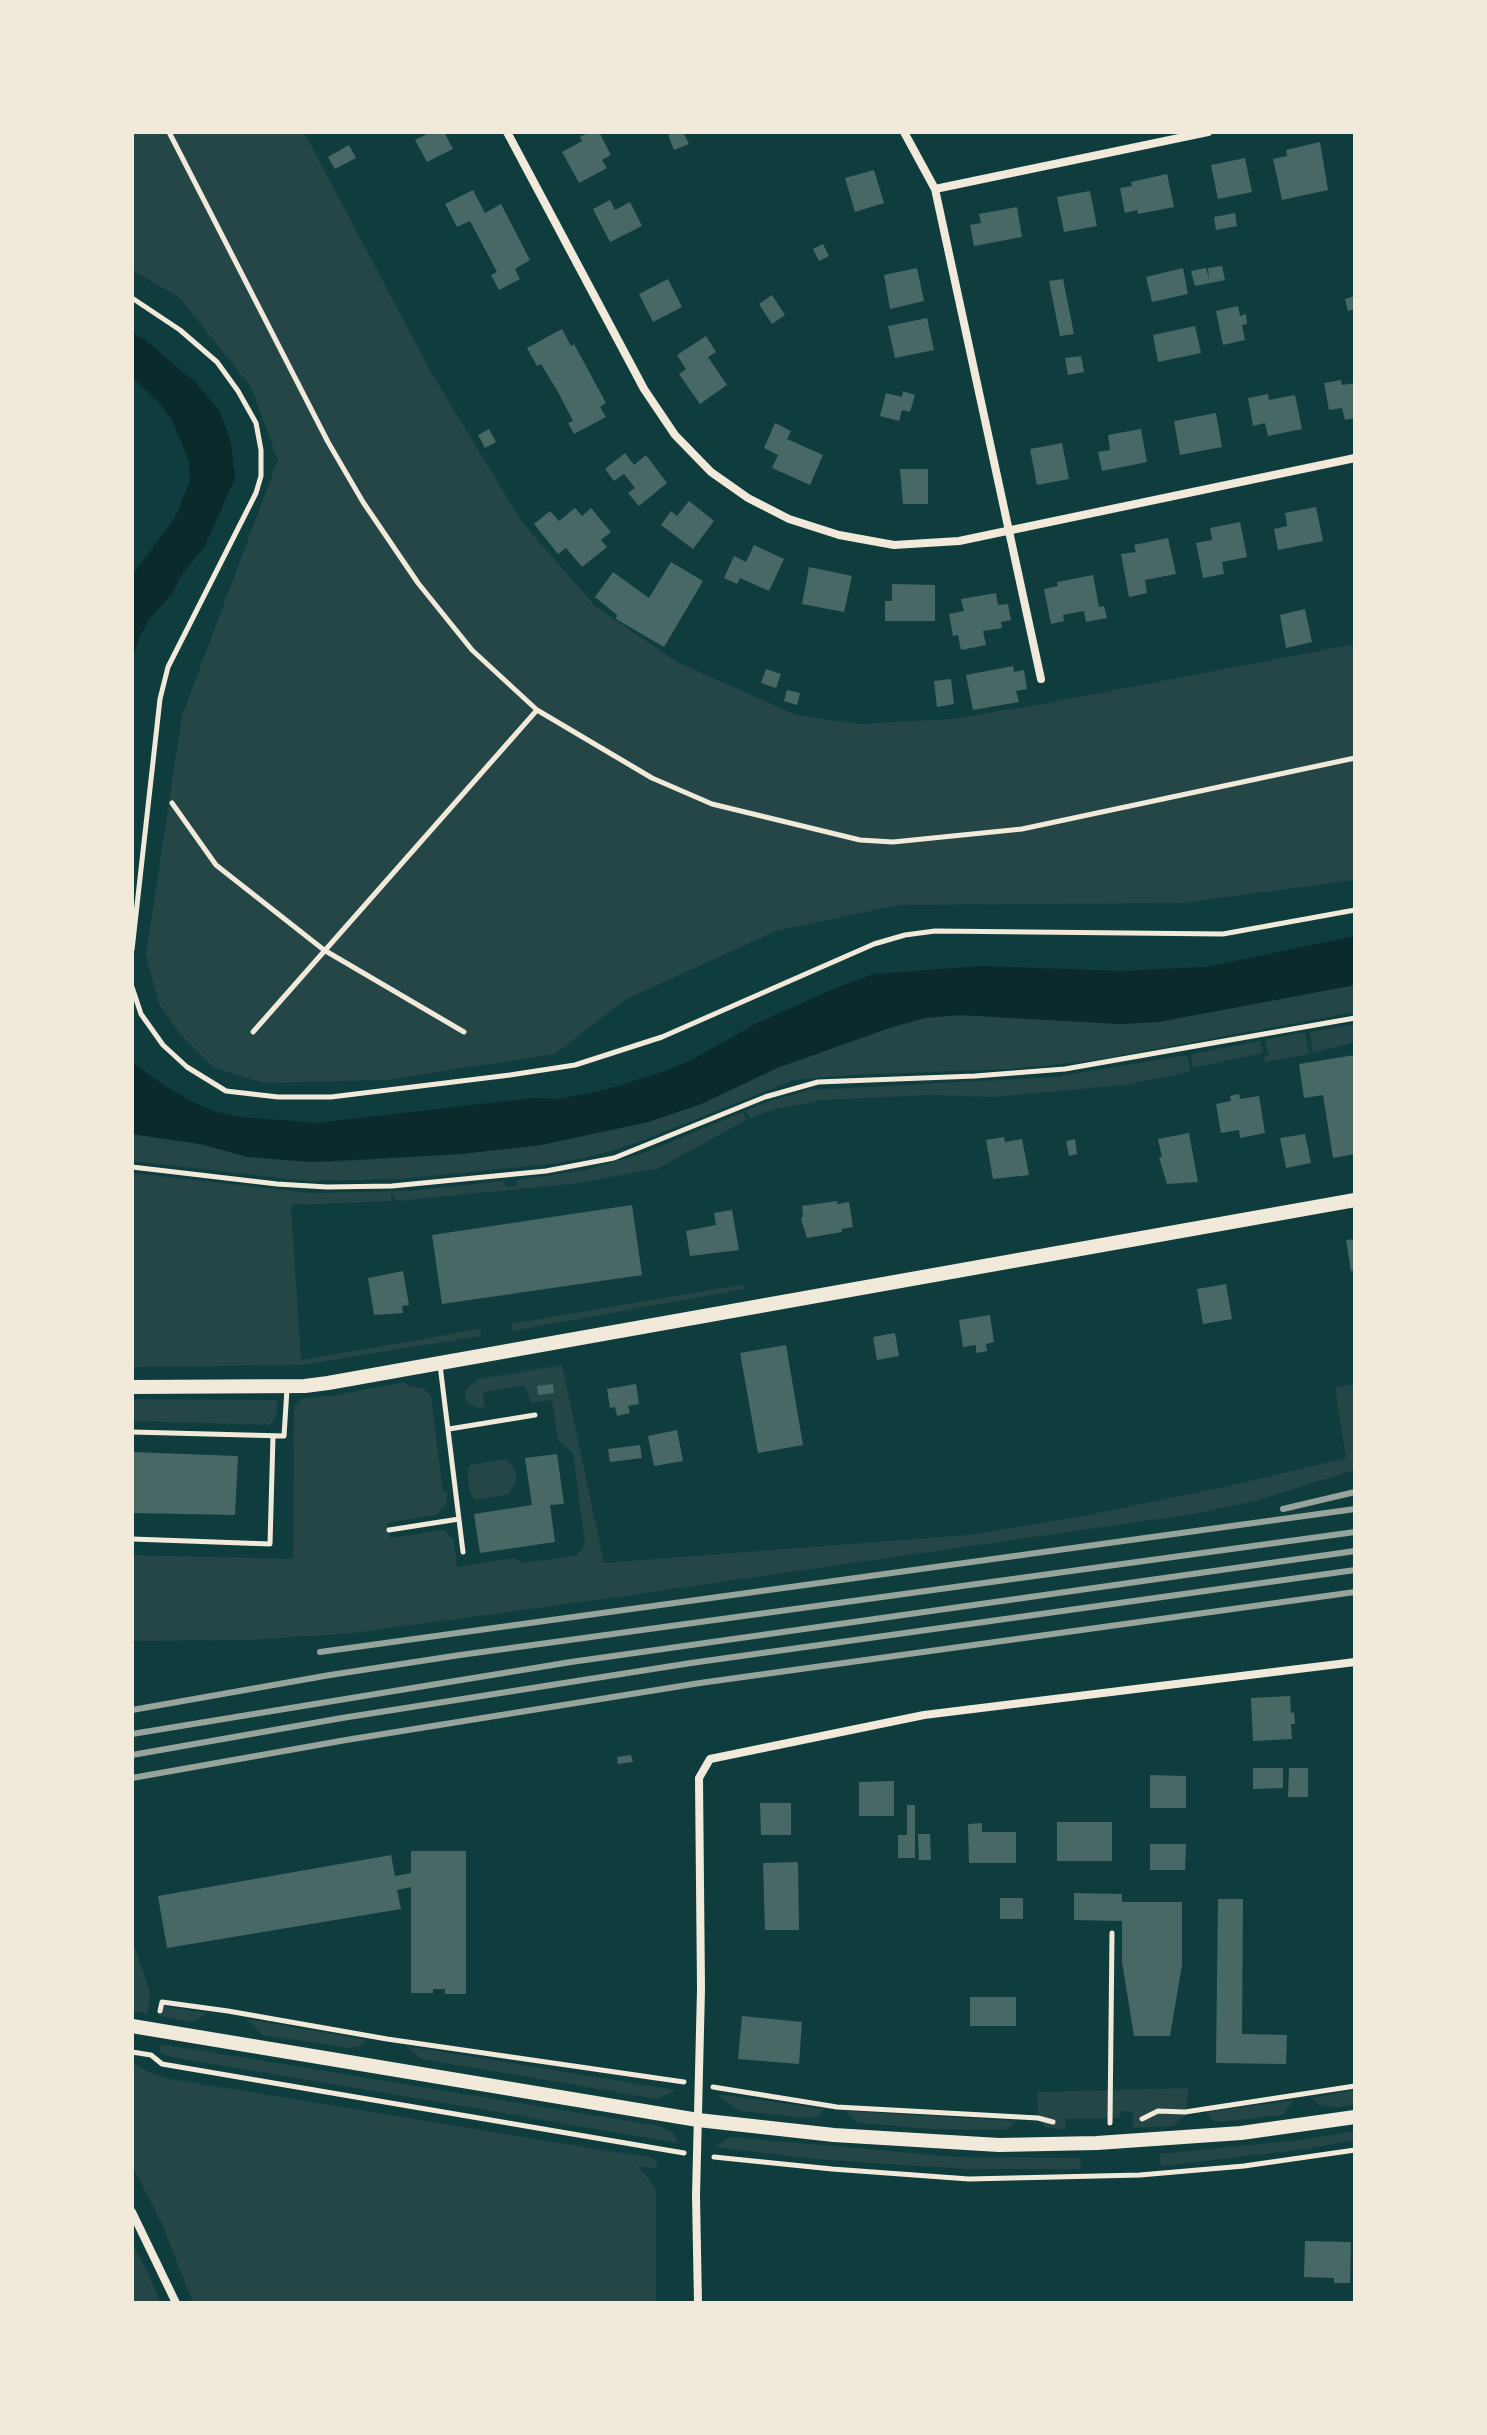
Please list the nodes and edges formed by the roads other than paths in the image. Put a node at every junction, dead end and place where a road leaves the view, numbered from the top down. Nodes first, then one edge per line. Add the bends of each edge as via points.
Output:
1 (507, 132) edge
2 (904, 132) edge
3 (1208, 132) edge
4 (935, 189) junction
5 (1355, 458) edge
6 (1009, 530) junction
7 (1041, 679) dead end
8 (1355, 1200) edge
9 (440, 1364) junction
10 (287, 1386) junction
11 (132, 1387) edge
12 (535, 1415) dead end
13 (449, 1429) junction
14 (132, 1432) edge
15 (273, 1436) junction
16 (459, 1519) junction
17 (389, 1530) dead end
18 (132, 1539) edge
19 (463, 1552) dead end
20 (1355, 1662) edge
21 (132, 2026) edge
22 (1355, 2117) edge
23 (698, 2120) junction
24 (132, 2212) edge
25 (176, 2303) edge
26 (698, 2303) edge

1 - 6 street via 644,389 675,435 711,472 789,519 839,535 894,545 959,541
2 - 4 street
3 - 4 street
4 - 6 street
5 - 6 street
6 - 7 street
8 - 9 street
9 - 10 street
9 - 13 lane
10 - 11 street
10 - 15 lane via 284,1436
12 - 13 lane
13 - 16 lane
14 - 15 lane
15 - 18 lane via 270,1544
16 - 17 lane
16 - 19 lane
20 - 23 street via 924,1715 710,1759 699,1778
21 - 23 street
22 - 23 street via 1198,2136 999,2145
23 - 26 street
24 - 25 street

